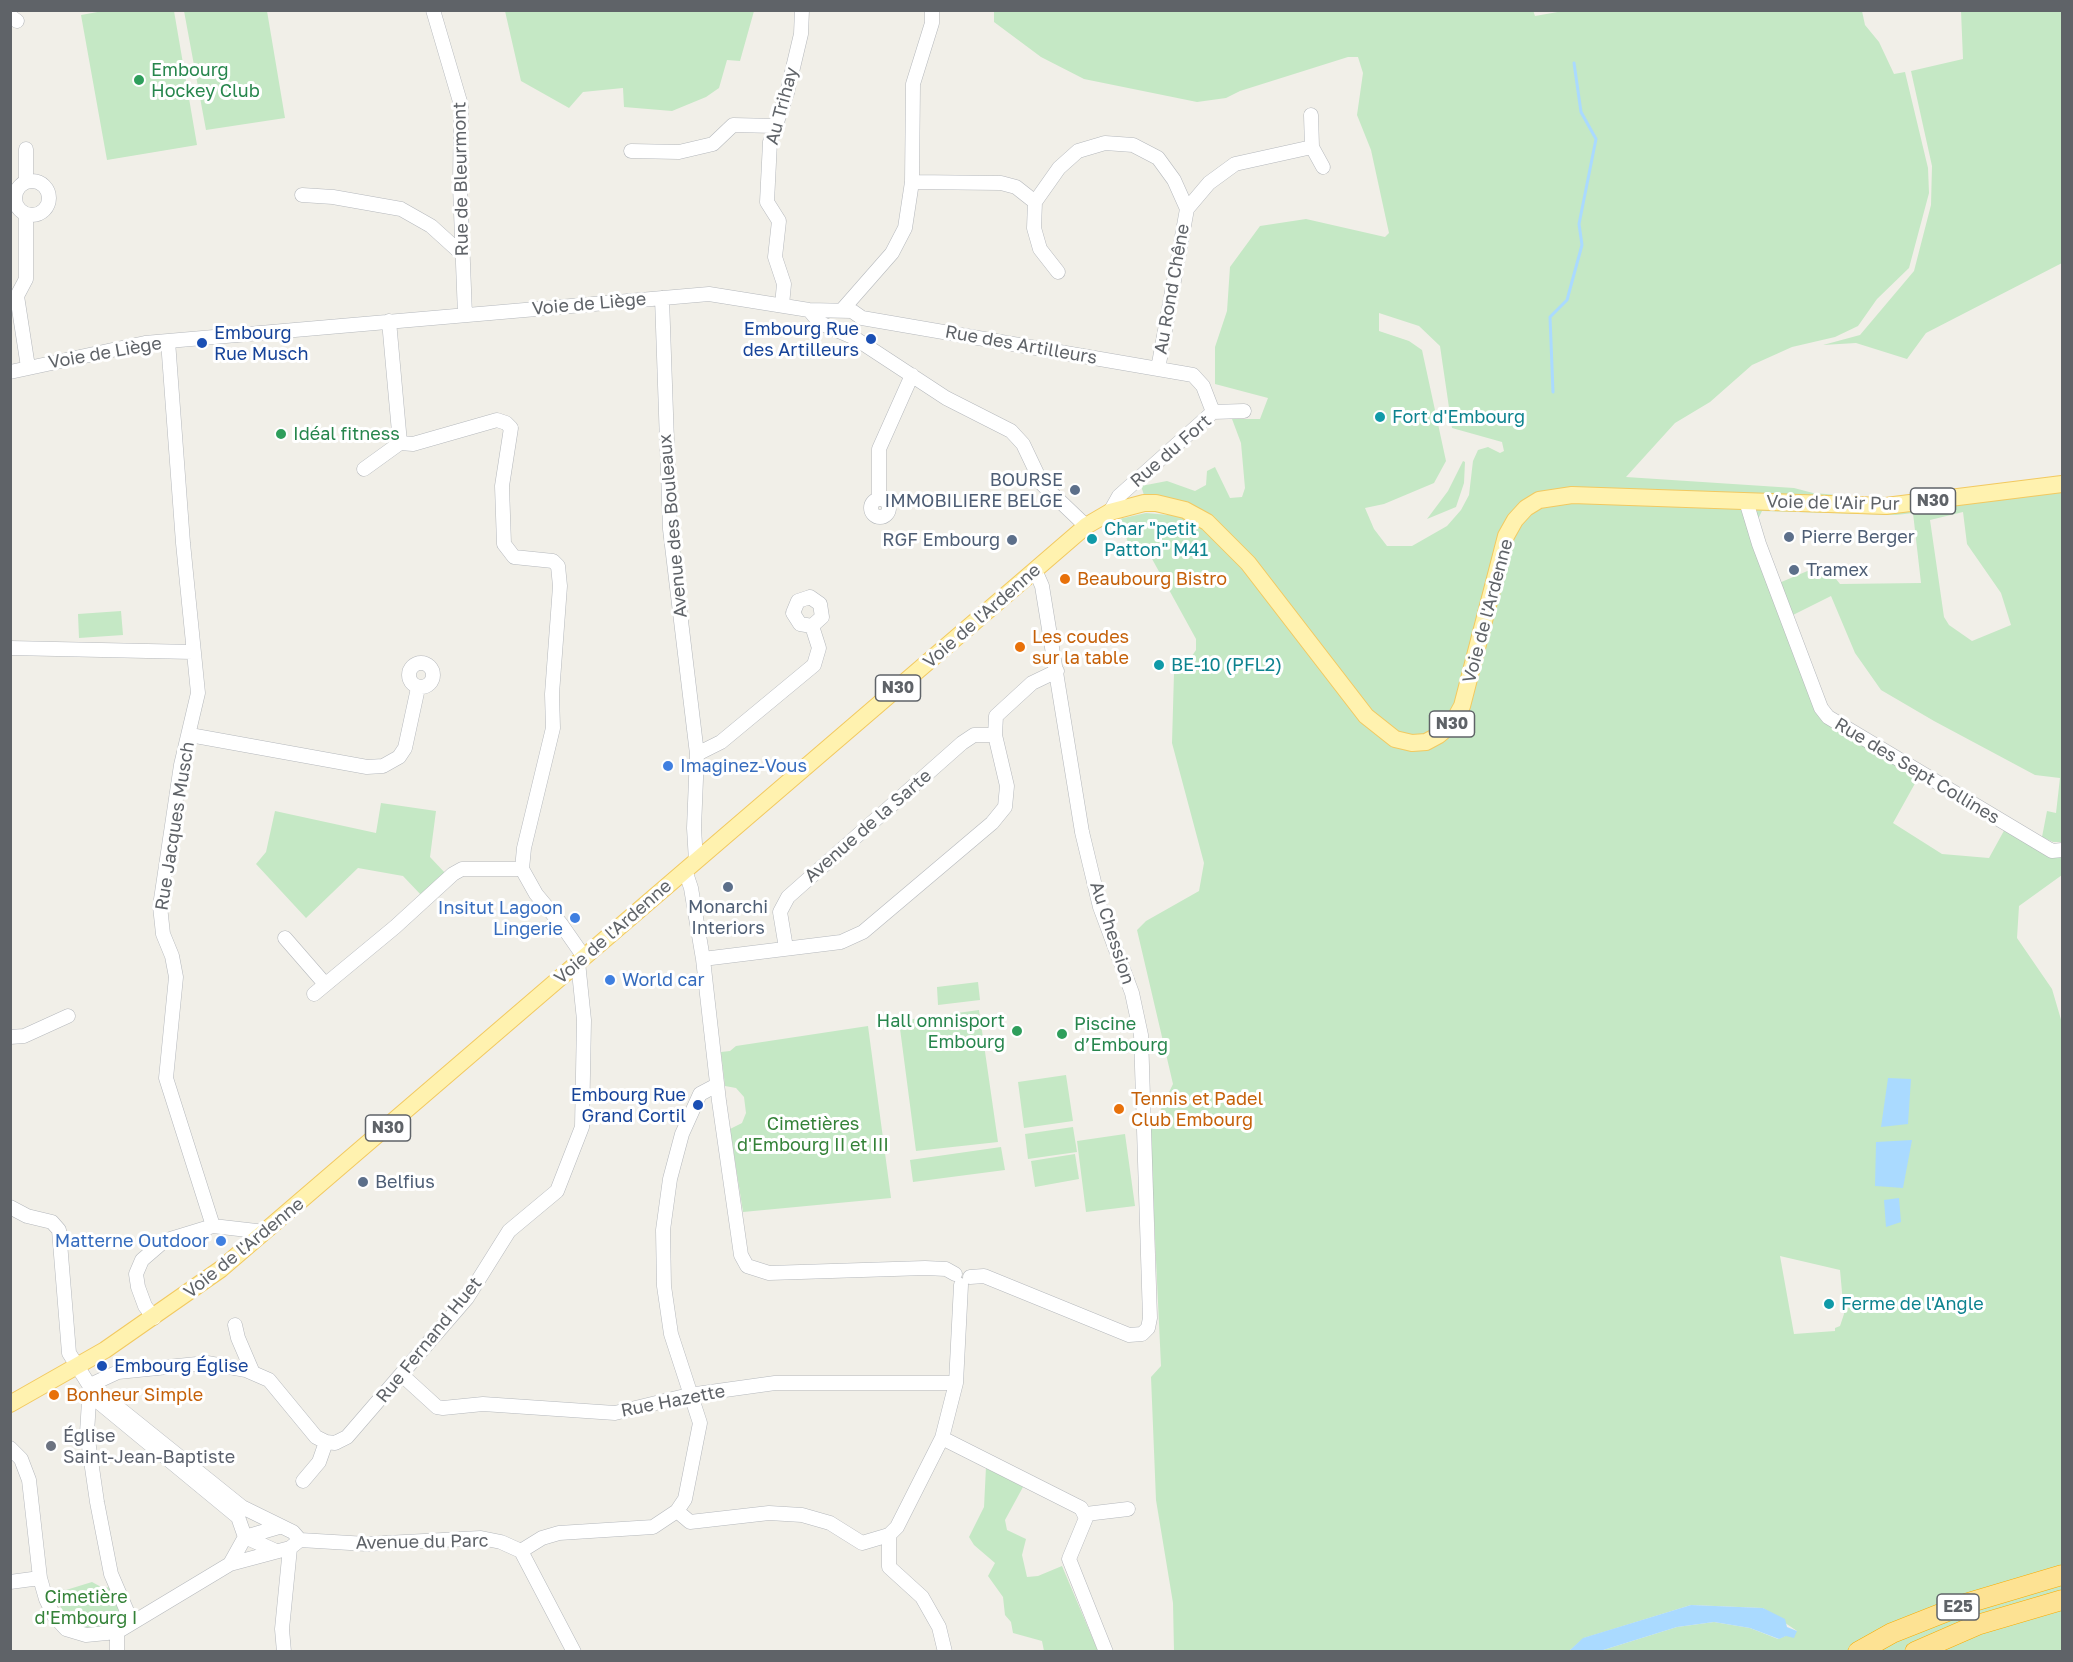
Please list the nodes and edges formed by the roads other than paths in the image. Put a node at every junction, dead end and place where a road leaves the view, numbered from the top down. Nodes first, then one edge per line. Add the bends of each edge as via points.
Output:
1 (433, 10) edge
2 (802, 10) edge
3 (932, 10) edge
4 (1311, 114) dead end
5 (775, 126) junction
6 (1311, 147) junction
7 (26, 148) dead end
8 (631, 151) dead end
9 (1323, 167) dead end
10 (26, 182) junction
11 (912, 182) junction
12 (302, 195) dead end
13 (1035, 202) junction
14 (1187, 209) junction
15 (26, 214) junction
16 (463, 255) junction
17 (1058, 272) dead end
18 (662, 298) junction
19 (782, 305) junction
20 (809, 310) junction
21 (842, 310) junction
22 (465, 315) junction
23 (389, 321) junction
24 (168, 341) junction
25 (28, 367) junction
26 (1158, 369) junction
27 (10, 372) edge
28 (912, 375) junction
29 (1244, 411) dead end
30 (1213, 412) junction
31 (400, 443) junction
32 (364, 469) dead end
33 (2062, 484) edge
34 (879, 499) dead end
35 (1746, 501) junction
36 (1110, 512) junction
37 (1086, 526) junction
38 (1035, 570) junction
39 (812, 626) dead end
40 (10, 648) edge
41 (193, 652) junction
42 (1057, 671) junction
43 (418, 688) dead end
44 (190, 735) junction
45 (995, 735) junction
46 (697, 754) junction
47 (2057, 850) edge
48 (2062, 862) edge
49 (691, 866) junction
50 (522, 869) junction
51 (285, 938) dead end
52 (786, 948) junction
53 (703, 959) junction
54 (581, 960) junction
55 (325, 984) junction
56 (314, 994) dead end
57 (69, 1016) dead end
58 (10, 1037) edge
59 (717, 1085) junction
60 (10, 1207) edge
61 (213, 1226) junction
62 (265, 1232) junction
63 (962, 1278) junction
64 (154, 1318) junction
65 (236, 1325) dead end
66 (77, 1367) junction
67 (253, 1373) junction
68 (403, 1376) junction
69 (956, 1383) junction
70 (90, 1385) junction
71 (689, 1395) junction
72 (10, 1404) edge
73 (942, 1438) junction
74 (326, 1442) junction
75 (10, 1448) edge
76 (303, 1481) dead end
77 (1128, 1509) dead end
78 (677, 1511) junction
79 (1086, 1514) junction
80 (279, 1527) junction
81 (889, 1535) junction
82 (246, 1537) junction
83 (295, 1544) junction
84 (276, 1551) junction
85 (521, 1551) junction
86 (230, 1564) junction
87 (2062, 1575) edge
88 (40, 1578) junction
89 (10, 1582) edge
90 (2062, 1600) edge
91 (132, 1623) junction
92 (117, 1632) junction
93 (573, 1651) edge
94 (117, 1652) edge
95 (284, 1652) edge
96 (945, 1652) edge
97 (1106, 1652) edge
98 (1858, 1652) edge
99 (1915, 1652) edge

1 - 16 street, Rue de Bleurmont via 461,105
2 - 5 street, Au Trihay via 801,34
3 - 11 street via 932,23 913,84
4 - 6 street
5 - 8 street via 733,125 713,144 679,152
5 - 19 street, Au Trihay via 770,142 768,202 779,221 775,257 784,284
6 - 9 street
6 - 14 street, Au Rond Chêne via 1235,164 1209,183
7 - 10 street
10 - 15 street via 17,190 15,200
10 - 15 street via 40,183 49,200 41,212
11 - 13 street via 1001,183 1016,187
11 - 21 street via 905,228 892,253
12 - 16 street via 401,209 431,226
13 - 14 street, Au Rond Chêne via 1059,168 1078,151 1105,143 1133,145 1158,158 1174,180
13 - 17 street via 1034,228 1040,249
14 - 26 street, Au Rond Chêne
15 - 25 street via 27,279 17,296
16 - 22 street, Rue de Bleurmont
18 - 19 street, Voie de Liège via 722,294
18 - 22 street, Voie de Liège
18 - 46 street, Avenue des Bouleaux via 670,529
19 - 20 street, Voie de Liège
20 - 21 street, Rue des Artilleurs
20 - 28 street, Voie de Liège via 820,323 853,337
21 - 26 street, Rue des Artilleurs via 861,318
22 - 23 street, Voie de Liège
23 - 24 street, Voie de Liège
23 - 31 street
24 - 25 street, Voie de Liège via 126,345
24 - 41 street, Rue Jacques Musch via 195,614
25 - 27 street, Voie de Liège
26 - 30 street, Rue des Artilleurs via 1193,375 1203,386
28 - 34 street via 879,449
28 - 37 street, Voie de Liège via 1015,435 1042,484
29 - 30 street, Rue du Fort
30 - 36 street, Rue du Fort via 1119,496
31 - 32 street
31 - 50 street via 413,444 483,422 506,423 511,428 511,438 502,486 504,544 514,557 554,561 558,566 560,612 552,694 553,728
33 - 35 main road, Voie de l'Air Pur / N30 via 1886,506
35 - 36 main road, Voie de l'Ardenne / N30 via 1572,495 1533,503 1515,520 1506,536 1462,706 1452,724 1439,735 1426,742 1412,743 1395,740 1366,716 1248,563 1207,522 1185,510 1156,503
35 - 47 street, Rue des Sept Collines via 1758,544 1821,708 1828,717
36 - 37 main road, Voie de l'Ardenne / N30
37 - 38 main road, Voie de l'Ardenne / N30
38 - 42 street, Au Chession via 1042,586
38 - 49 main road, Voie de l'Ardenne / N30
39 - 46 street via 819,648 814,665 721,742
40 - 41 street
41 - 44 street, Rue Jacques Musch via 198,693
42 - 45 street via 1032,682 996,716
42 - 63 street, Au Chession via 1082,832 1100,907 1132,993 1141,1035 1148,1328 1142,1334 1123,1333 984,1276
43 - 44 street via 405,748 399,757 383,766 367,767
44 - 61 street, Rue Jacques Musch via 181,765 160,906 163,934 176,977 166,1078
45 - 52 street, Avenue de la Sarte via 974,735 962,743 788,897 780,912
45 - 52 street via 1007,786 1005,807 992,823 854,938
46 - 49 street, Avenue des Bouleaux
47 - 48 street, Rue des Sept Collines
49 - 53 street, Avenue des Bouleaux
49 - 54 main road, Voie de l'Ardenne / N30
50 - 54 street
50 - 55 street via 462,868
51 - 55 street
52 - 53 street
53 - 59 street, Avenue des Bouleaux
54 - 62 main road, Voie de l'Ardenne / N30
54 - 68 street, Rue Fernand Huet via 582,1127 556,1191 509,1231 476,1286
55 - 56 street
57 - 58 street via 32,1033
59 - 63 street, Avenue des Bouleaux via 741,1255 747,1266 769,1273 946,1269
59 - 71 street via 700,1094 682,1134 669,1179 663,1230 664,1286 671,1334
60 - 66 street via 52,1222 59,1230 66,1335 69,1353
61 - 62 street
61 - 64 street via 164,1241 141,1260 136,1274 138,1287
62 - 64 main road, Voie de l'Ardenne / N30
63 - 69 street
64 - 66 main road, Voie de l'Ardenne / N30
65 - 67 street
66 - 70 street
66 - 72 main road, Voie de l'Ardenne / N30
67 - 70 street via 207,1363 118,1372
67 - 74 street via 269,1380 316,1437
68 - 71 street, Rue Hazette via 443,1408 483,1404 615,1413
68 - 74 street, Rue Fernand Huet via 347,1437 335,1443
69 - 71 street, Rue Hazette via 775,1383
69 - 73 street
70 - 80 street, Avenue du Parc via 242,1507
70 - 82 street via 101,1404 238,1517
70 - 91 street via 87,1433 98,1502 111,1574
71 - 78 street via 700,1423 685,1499
73 - 79 street
73 - 81 street via 897,1527
74 - 76 street via 318,1462
75 - 88 street via 21,1459 29,1480
77 - 79 street
78 - 81 street via 690,1522 770,1513 802,1515 830,1523 862,1543
78 - 85 street via 653,1527 559,1533
79 - 97 street via 1069,1559
80 - 82 street
80 - 83 street, Avenue du Parc via 294,1532
81 - 96 street via 889,1567 922,1597 939,1628
82 - 84 street
82 - 86 street, Avenue du Parc
83 - 84 street, Avenue du Parc
83 - 85 street, Avenue du Parc via 481,1538
83 - 95 street via 282,1629
84 - 86 street, Avenue du Parc
85 - 93 street
86 - 91 street, Avenue du Parc
87 - 98 highway, E25 via 1968,1603 1892,1633
88 - 89 street
88 - 92 street via 54,1616 66,1629 86,1635
90 - 99 highway, E25 via 1977,1625
91 - 92 street, Avenue du Parc
92 - 94 street

